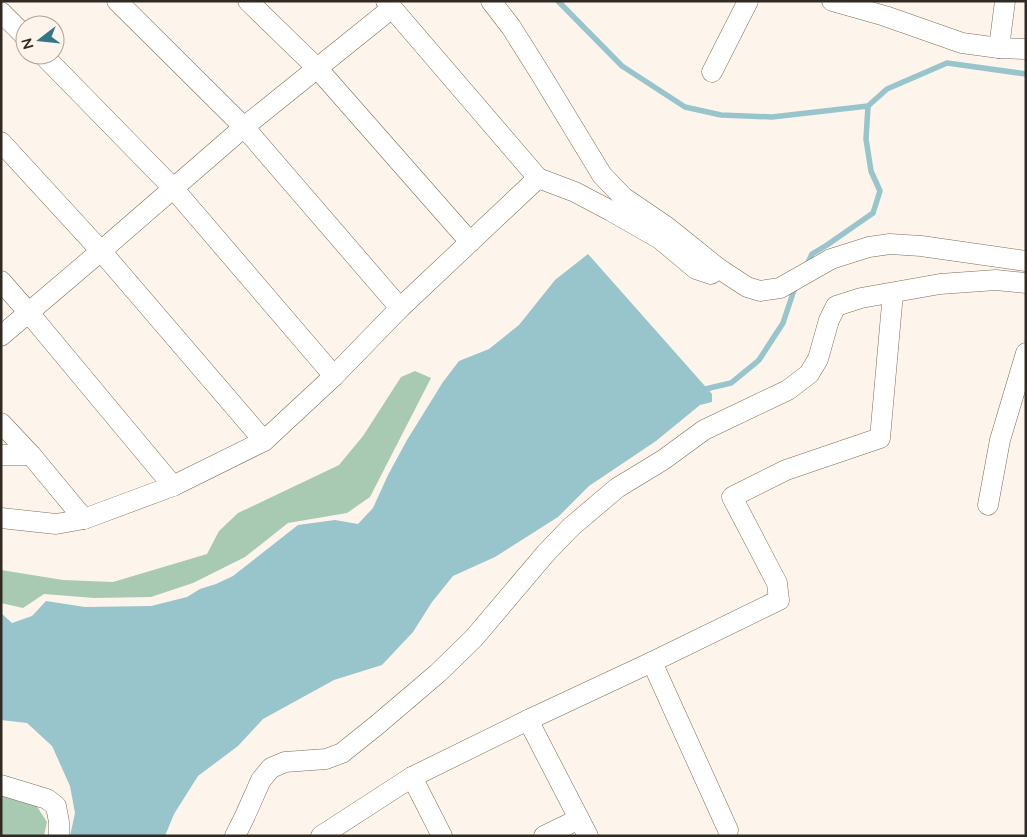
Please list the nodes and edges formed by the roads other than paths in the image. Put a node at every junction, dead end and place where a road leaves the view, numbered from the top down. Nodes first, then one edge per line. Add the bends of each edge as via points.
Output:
1 (118, 1) edge
2 (248, 1) edge
3 (491, 1) edge
4 (748, 1) edge
5 (832, 1) edge
6 (1005, 1) edge
7 (389, 5) edge
8 (1, 12) edge
9 (15, 26) edge
10 (1000, 48) junction
11 (1026, 50) edge
12 (53, 65) edge
13 (318, 69) junction
14 (712, 72) dead end
15 (244, 127) junction
16 (1, 142) edge
17 (538, 178) junction
18 (173, 188) junction
19 (470, 242) junction
20 (101, 251) junction
21 (1026, 261) edge
22 (718, 268) junction
23 (1, 281) edge
24 (1026, 283) edge
25 (893, 293) junction
26 (400, 308) junction
27 (29, 312) junction
28 (1, 336) edge
29 (1026, 353) edge
30 (334, 376) junction
31 (1, 423) edge
32 (264, 441) junction
33 (1, 455) edge
34 (31, 456) junction
35 (173, 486) junction
36 (988, 505) dead end
37 (1, 518) edge
38 (84, 518) junction
39 (652, 662) junction
40 (528, 720) junction
41 (412, 777) junction
42 (1, 785) edge
43 (583, 827) edge
44 (728, 830) dead end
45 (59, 836) edge
46 (235, 836) edge
47 (321, 836) edge
48 (442, 836) edge
49 (544, 836) edge

1 - 15 street
2 - 13 street
3 - 22 street via 511,27 602,175 623,196
4 - 14 street
5 - 10 street via 962,43
6 - 10 street
7 - 13 street
7 - 17 street
8 - 9 street
10 - 11 street
12 - 18 street
13 - 15 street
13 - 19 street
15 - 18 street
15 - 26 street
16 - 20 street
17 - 19 street
17 - 22 street via 612,211 660,240 696,269 711,274
18 - 20 street
18 - 30 street
19 - 26 street
20 - 27 street
20 - 32 street
21 - 22 street via 890,244 869,247 831,260 780,288 760,291 747,287
23 - 27 street
24 - 25 street via 996,280 940,284
25 - 39 street via 880,438 786,470 732,496 776,583 779,600
25 - 46 street via 836,306 828,320 818,359 809,374 788,390 704,430 617,488 546,553 474,638 444,667 342,753 326,759 285,762 271,768 261,780
26 - 30 street
27 - 28 street
27 - 35 street
29 - 36 street via 1000,440
30 - 32 street
31 - 34 street
32 - 35 street
33 - 34 street
34 - 38 street
35 - 38 street
37 - 38 street via 56,524
39 - 40 street
39 - 44 street
40 - 41 street
40 - 43 street
41 - 47 street
41 - 48 street
42 - 45 street via 46,799 56,806
43 - 49 street

